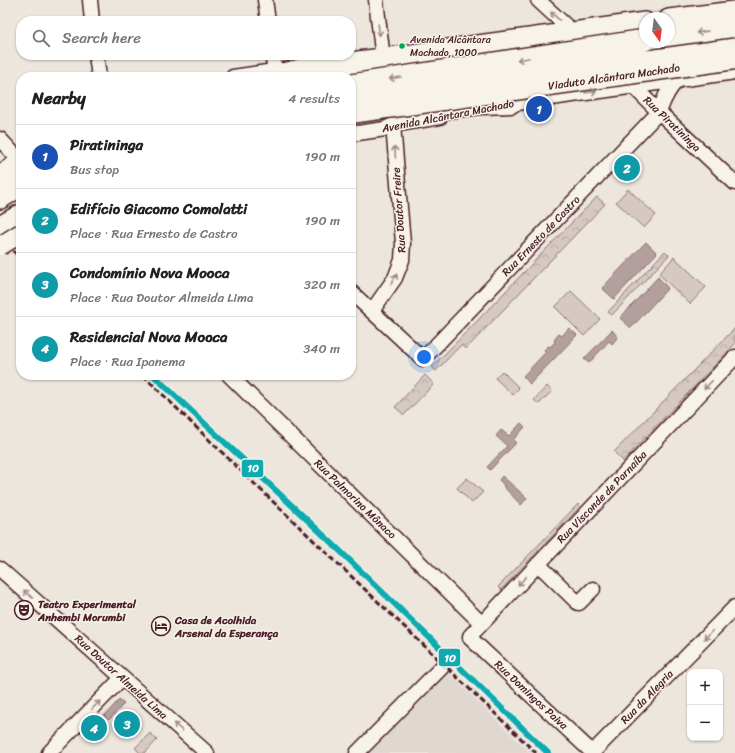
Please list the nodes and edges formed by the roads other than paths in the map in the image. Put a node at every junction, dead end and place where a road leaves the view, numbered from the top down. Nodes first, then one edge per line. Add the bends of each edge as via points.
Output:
1 (90, 0) edge
2 (265, 0) edge
3 (376, 0) edge
4 (538, 0) edge
5 (735, 12) edge
6 (92, 16) edge
7 (267, 16) edge
8 (675, 19) edge
9 (635, 24) edge
10 (735, 27) edge
11 (573, 32) junction
12 (675, 36) edge
13 (535, 38) junction
14 (639, 41) edge
15 (735, 49) edge
16 (383, 59) junction
17 (97, 60) edge
18 (272, 60) edge
19 (735, 60) edge
20 (313, 71) edge
21 (98, 72) edge
22 (273, 72) edge
23 (300, 72) edge
24 (735, 72) edge
25 (678, 80) junction
26 (661, 82) junction
27 (356, 84) edge
28 (633, 86) junction
29 (565, 96) junction
30 (356, 101) edge
31 (511, 104) junction
32 (659, 112) junction
33 (356, 113) edge
34 (356, 122) edge
35 (393, 125) junction
36 (356, 133) edge
37 (0, 139) edge
38 (16, 153) edge
39 (16, 159) edge
40 (0, 176) edge
41 (735, 183) edge
42 (16, 188) edge
43 (0, 198) edge
44 (16, 218) edge
45 (0, 227) edge
46 (16, 236) edge
47 (0, 246) edge
48 (356, 297) edge
49 (372, 311) junction
50 (735, 357) edge
51 (234, 380) edge
52 (538, 564) junction
53 (0, 569) edge
54 (593, 589) dead end
55 (735, 607) edge
56 (482, 623) junction
57 (470, 636) joint
58 (442, 667) dead end
59 (122, 678) junction
60 (49, 753) edge
61 (207, 753) edge
62 (357, 753) edge
63 (592, 753) edge

1 - 6 street
2 - 7 street
3 -> 16 street
11 -> 4 street, Rua Piratininga
5 - 8 highway
9 - 11 highway
9 - 26 street via 621,38 622,45 649,77
10 -> 12 highway
11 - 13 highway
11 - 28 street, Rua Piratininga
13 - 16 highway
13 - 29 street via 566,86
14 -> 27 highway, bridge
15 - 30 highway, Viaduto Alcântara Machado, bridge
16 - 20 highway
17 - 21 street
18 - 22 street
19 - 33 main road, Viaduto Alcântara Machado, bridge
20 - 23 highway
24 - 25 street, Avenida Alcântara Machado
25 - 26 street, Avenida Alcântara Machado
25 - 32 street, Rua Ernesto de Castro via 670,89
26 - 28 street, Avenida Alcântara Machado
29 -> 28 street, Avenida Alcântara Machado
28 - 32 street, Rua Piratininga
29 - 31 street, Avenida Alcântara Machado
31 - 34 main road via 480,105
31 - 35 street, Avenida Alcântara Machado
32 - 41 street, Rua Piratininga
32 - 49 street, Rua Ernesto de Castro via 423,359
35 - 36 street, Avenida Alcântara Machado via 385,129
49 -> 35 street, Rua Doutor Freire via 395,278 402,260 403,243
37 - 38 street
39 - 40 highway
42 - 43 highway
44 - 45 highway
46 - 47 main road, bridge
48 - 49 street
50 -> 52 street, Rua Visconde de Parnaíba
51 - 56 street, Rua Palmorino Mônaco
52 - 54 street via 578,603
52 -> 56 street, Rua Visconde de Parnaíba
59 -> 53 street, Rua Doutor Almeida Lima
55 -> 63 street, Rua da Alegria
56 - 57 street, Rua Visconde de Parnaíba
57 - 63 street, Rua Domingos Paiva
58 - 62 street
60 -> 59 street
61 -> 59 street, Rua Doutor Almeida Lima

